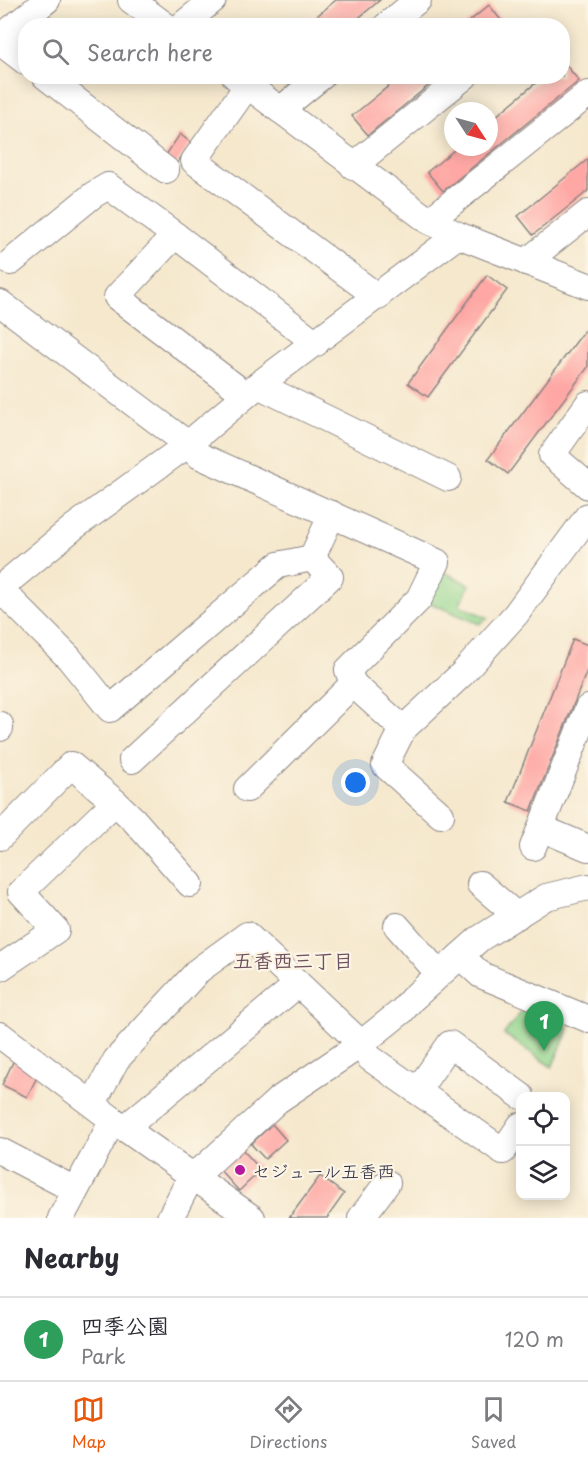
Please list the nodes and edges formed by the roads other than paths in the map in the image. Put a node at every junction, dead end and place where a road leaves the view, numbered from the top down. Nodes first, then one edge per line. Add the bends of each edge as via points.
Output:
1 (47, 0) edge
2 (131, 0) edge
3 (213, 0) edge
4 (418, 0) edge
5 (26, 18) edge
6 (155, 18) edge
7 (191, 18) edge
8 (396, 18) edge
9 (18, 25) edge
10 (0, 40) edge
11 (18, 55) edge
12 (55, 84) edge
13 (239, 84) edge
14 (245, 84) edge
15 (312, 84) edge
16 (455, 84) edge
17 (588, 94) edge
18 (280, 110) junction
19 (353, 166) junction
20 (166, 170) dead end
21 (588, 213) edge
22 (429, 221) junction
23 (175, 235) junction
24 (458, 235) junction
25 (12, 262) dead end
26 (526, 262) junction
27 (588, 286) edge
28 (378, 297) junction
29 (0, 303) edge
30 (316, 343) junction
31 (252, 390) junction
32 (588, 404) edge
33 (187, 445) junction
34 (448, 478) dead end
35 (588, 486) edge
36 (332, 514) junction
37 (588, 516) edge
38 (312, 558) junction
39 (0, 588) edge
40 (353, 684) junction
41 (588, 708) edge
42 (403, 729) junction
43 (132, 760) dead end
44 (247, 789) dead end
45 (115, 802) junction
46 (441, 815) dead end
47 (0, 837) edge
48 (588, 848) edge
49 (190, 884) dead end
50 (480, 884) dead end
51 (588, 887) edge
52 (518, 916) junction
53 (397, 926) dead end
54 (460, 956) junction
55 (0, 968) edge
56 (439, 974) junction
57 (298, 984) junction
58 (588, 1019) edge
59 (0, 1035) edge
60 (360, 1045) junction
61 (417, 1091) junction
62 (516, 1092) edge
63 (93, 1103) junction
64 (120, 1124) junction
65 (516, 1132) edge
66 (0, 1151) edge
67 (192, 1175) junction
68 (387, 1183) dead end
69 (75, 1190) junction
70 (61, 1218) edge
71 (170, 1218) edge
72 (252, 1218) edge
73 (361, 1218) edge

1 - 5 street
2 - 6 street
3 - 7 street
4 - 8 street
9 - 10 street
10 - 11 street
12 - 20 street
13 - 28 street via 194,161
14 - 18 street
15 - 18 street
16 - 19 street
17 - 22 street
18 - 19 street
19 - 22 street
21 - 26 street
22 - 24 street
23 - 25 street via 108,186
23 - 30 street
23 - 31 street via 117,297
24 - 26 street
24 - 28 street
26 - 27 street
28 - 30 street
29 - 33 street
30 - 31 street
31 - 33 street
31 - 34 street
32 - 35 street via 552,455
33 - 36 street via 198,455
33 - 39 street via 74,527
36 - 38 street
36 - 40 street via 437,562 419,598 348,670
37 - 42 street via 516,614 462,674
38 - 39 street via 278,565 110,709 69,658
38 - 43 street via 330,577
40 - 42 street
40 - 44 street
41 - 48 street via 537,837
42 - 46 street via 385,765
45 - 47 street via 70,765
45 - 49 street
45 - 55 street via 21,892 56,930
50 - 52 street
51 - 52 street via 546,897
52 - 54 street via 478,939
53 - 56 street
54 - 56 street
54 - 58 street via 480,975
56 - 60 street
57 - 60 street
57 - 63 street via 247,935 199,970 116,1060
57 - 64 street
59 - 63 street
60 - 61 street via 370,1058
60 - 67 street via 279,1100 206,1167
61 - 62 street via 450,1044
61 - 65 street via 503,1151
63 - 64 street
64 - 67 street
64 - 69 street
66 - 69 street
67 - 71 street
67 - 72 street
68 - 73 street
69 - 70 street

